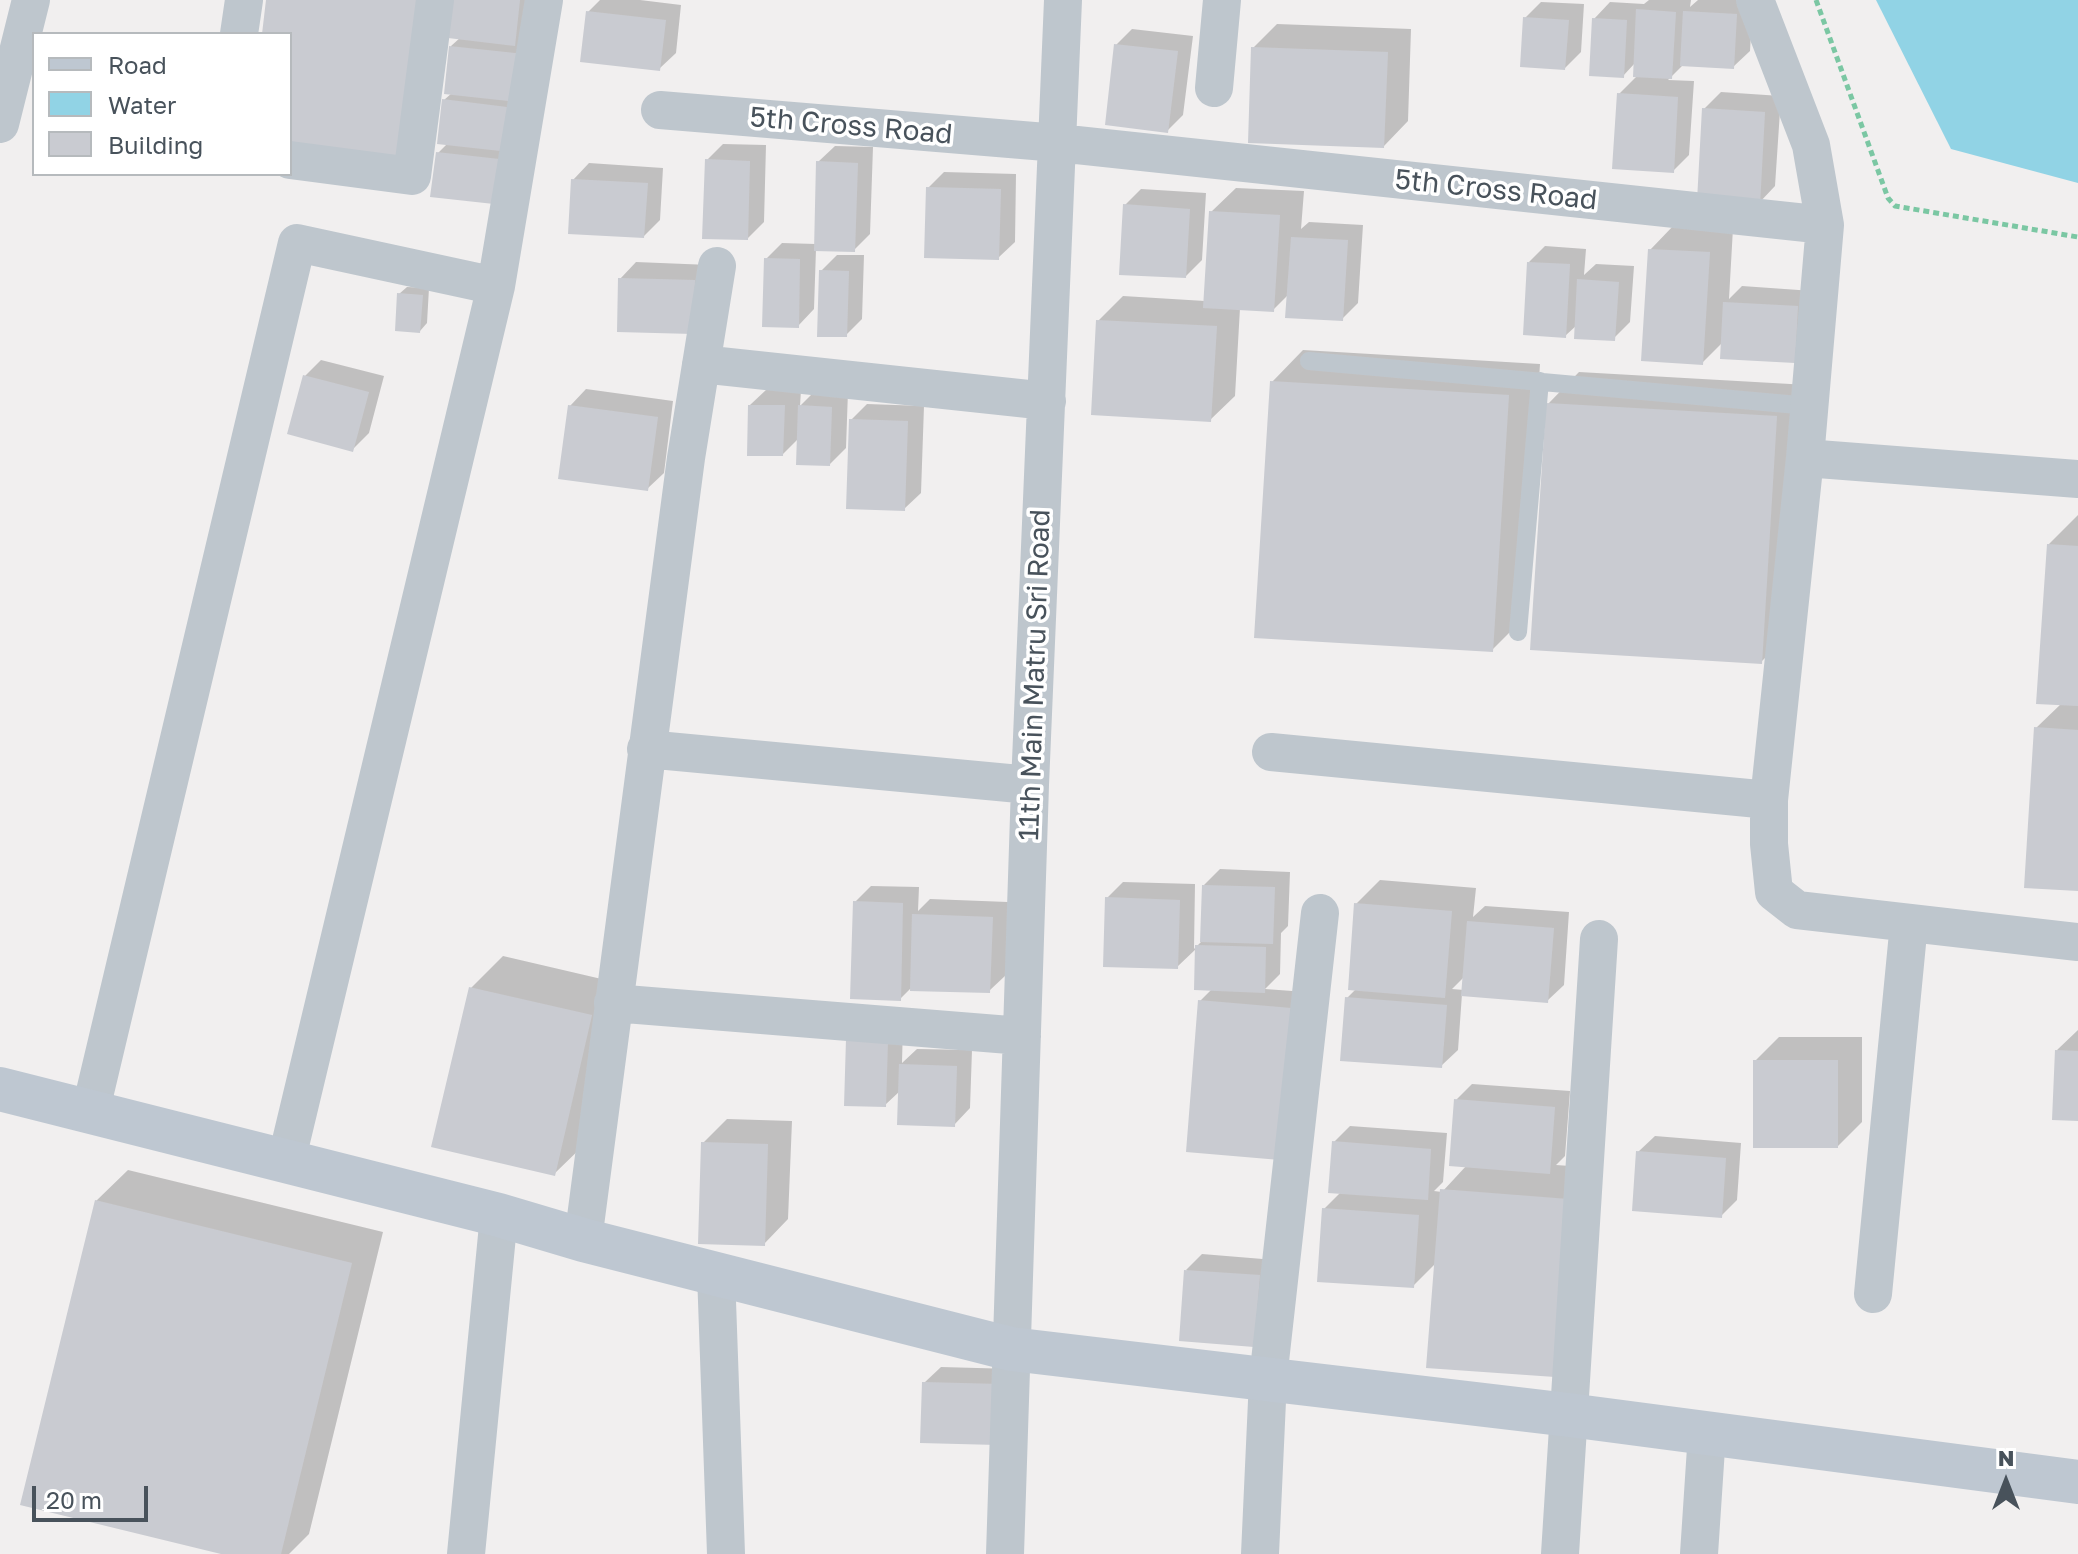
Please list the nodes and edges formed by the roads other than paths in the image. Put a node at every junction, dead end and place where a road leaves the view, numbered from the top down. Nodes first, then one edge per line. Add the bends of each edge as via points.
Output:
1 (31, 0) edge
2 (244, 0) edge
3 (435, 0) edge
4 (544, 0) edge
5 (1063, 0) edge
6 (1222, 0) edge
7 (1755, 0) edge
8 (239, 32) edge
9 (1214, 88) dead end
10 (660, 110) dead end
11 (0, 124) edge
12 (1058, 143) junction
13 (292, 160) edge
14 (1825, 225) junction
15 (717, 266) dead end
16 (496, 286) junction
17 (1309, 361) dead end
18 (701, 364) junction
19 (1540, 381) junction
20 (1047, 401) junction
21 (1809, 406) junction
22 (1805, 458) junction
23 (2078, 479) edge
24 (1518, 632) dead end
25 (646, 749) junction
26 (1271, 752) dead end
27 (1030, 785) junction
28 (1769, 800) junction
29 (1320, 913) dead end
30 (1909, 923) junction
31 (1599, 939) dead end
32 (2078, 942) edge
33 (613, 1003) junction
34 (1022, 1036) junction
35 (0, 1089) edge
36 (90, 1113) junction
37 (286, 1162) junction
38 (499, 1215) junction
39 (583, 1240) junction
40 (716, 1273) junction
41 (1873, 1294) dead end
42 (1011, 1349) junction
43 (1268, 1379) junction
44 (1569, 1415) junction
45 (1707, 1433) junction
46 (2078, 1482) edge
47 (466, 1554) edge
48 (726, 1554) edge
49 (1005, 1554) edge
50 (1260, 1554) edge
51 (1560, 1554) edge
52 (1699, 1554) edge

1 - 11 street
2 - 8 street
3 - 13 street via 412,176
4 - 16 street
5 - 12 street, 11th Main Matru Sri Road
6 - 9 street
7 - 14 street via 1811,145
10 - 12 street, 5th Cross Road
12 - 14 street, 5th Cross Road
12 - 20 street, 11th Main Matru Sri Road
14 - 21 street
15 - 18 street
16 - 36 street via 297,243
16 - 37 street
17 - 19 lane
18 - 20 street
18 - 25 street
19 - 21 lane
19 - 24 lane
20 - 27 street, 11th Main Matru Sri Road
21 - 22 street
22 - 23 street
22 - 28 street
25 - 27 street
25 - 33 street
26 - 28 street
27 - 34 street, 11th Main Matru Sri Road
28 - 30 street via 1774,892 1797,910
29 - 43 street
30 - 32 street
30 - 41 street
31 - 44 street
33 - 34 street
33 - 39 street
34 - 42 street, 11th Main Matru Sri Road
35 - 36 street
36 - 37 street
37 - 38 street
38 - 39 street
38 - 47 street
39 - 40 street
40 - 42 street
40 - 48 street
42 - 43 street
42 - 49 street, 11th Main Matru Sri Road
43 - 44 street
43 - 50 street
44 - 45 street
44 - 51 street
45 - 46 street
45 - 52 street

